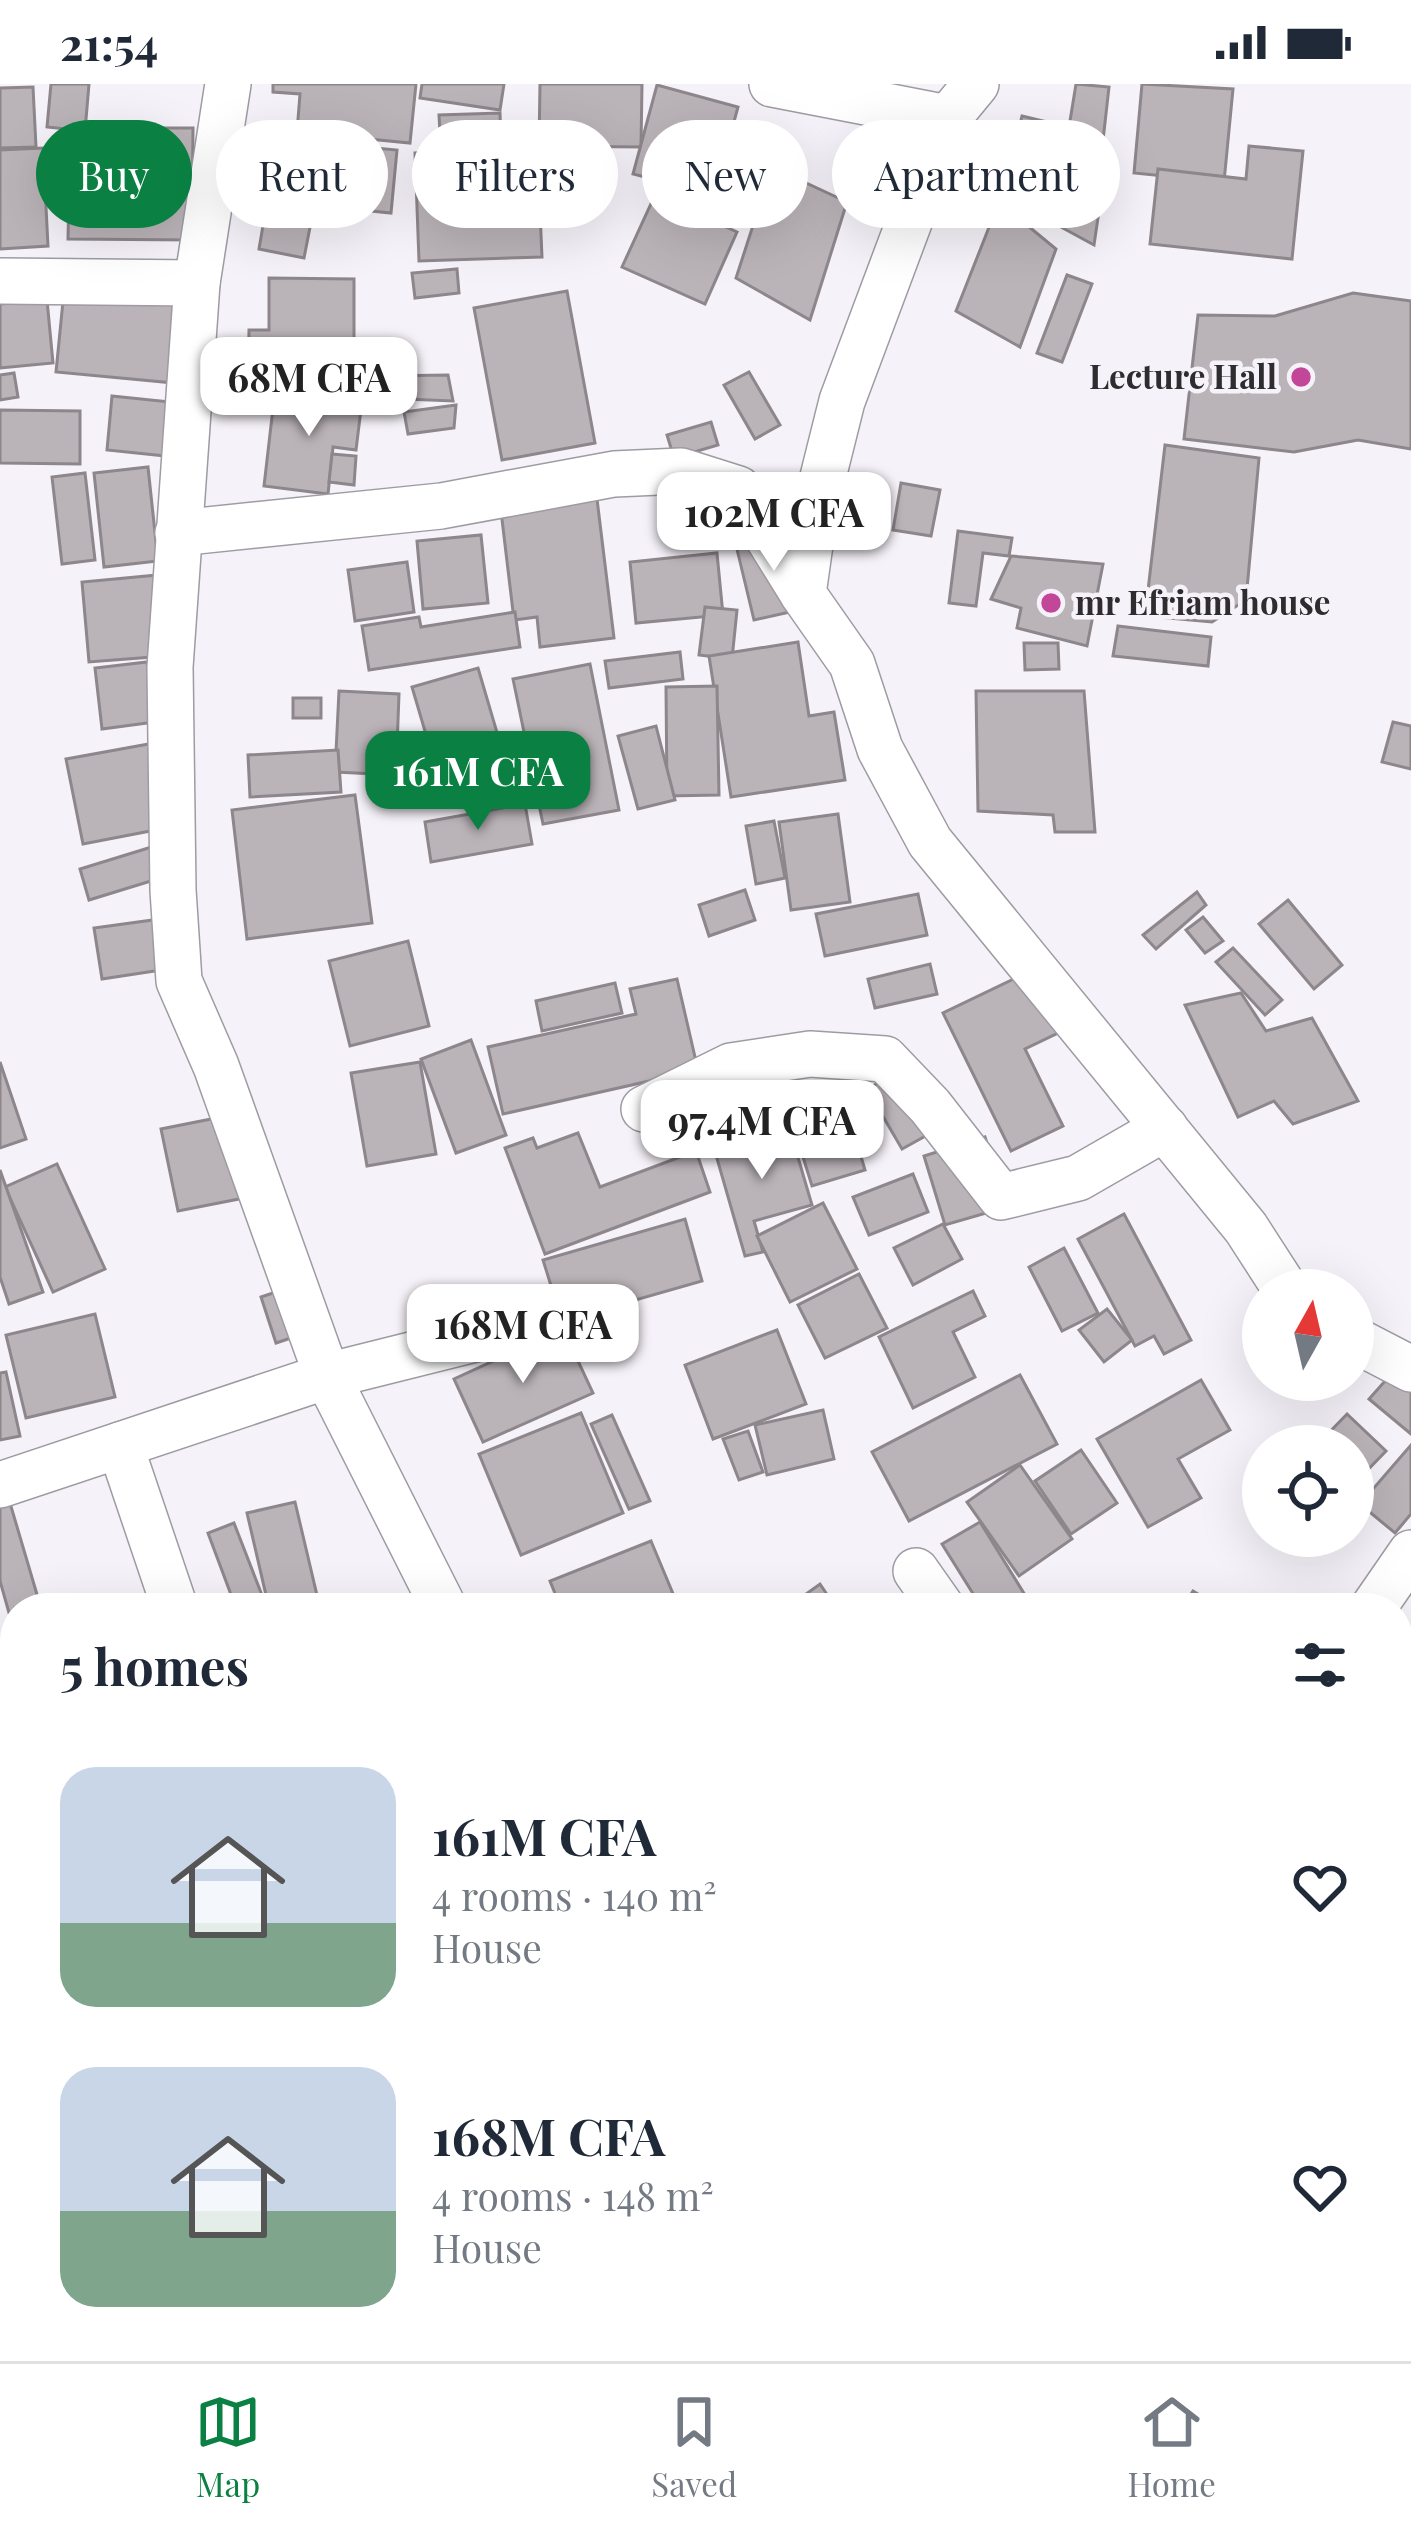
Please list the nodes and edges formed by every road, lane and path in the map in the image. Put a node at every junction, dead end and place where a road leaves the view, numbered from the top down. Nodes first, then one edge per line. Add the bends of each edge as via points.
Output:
1 (228, 84) edge
2 (772, 84) edge
3 (962, 101) edge
4 (0, 281) edge
5 (197, 283) junction
6 (178, 532) junction
7 (803, 594) junction
8 (644, 1109) dead end
9 (1165, 1128) junction
10 (1272, 1269) edge
11 (487, 1336) dead end
12 (1374, 1350) edge
13 (1411, 1369) edge
14 (328, 1376) junction
15 (120, 1445) junction
16 (0, 1484) edge
17 (1411, 1553) edge
18 (916, 1571) dead end
19 (170, 1593) edge
20 (436, 1593) edge
21 (931, 1593) edge
22 (1383, 1593) edge

1 - 5 street
2 - 3 street
3 - 7 street via 842,401
4 - 5 street
5 - 6 street
6 - 7 street via 681,471 738,489
6 - 14 street via 170,668 179,981
7 - 9 street via 852,664 880,749 930,842
8 - 9 street via 731,1066 810,1054 885,1059 1001,1198 1078,1178
9 - 10 street
11 - 14 street
12 - 13 street
14 - 15 street
14 - 20 street
15 - 16 street
15 - 19 street
17 - 22 street
18 - 21 street

